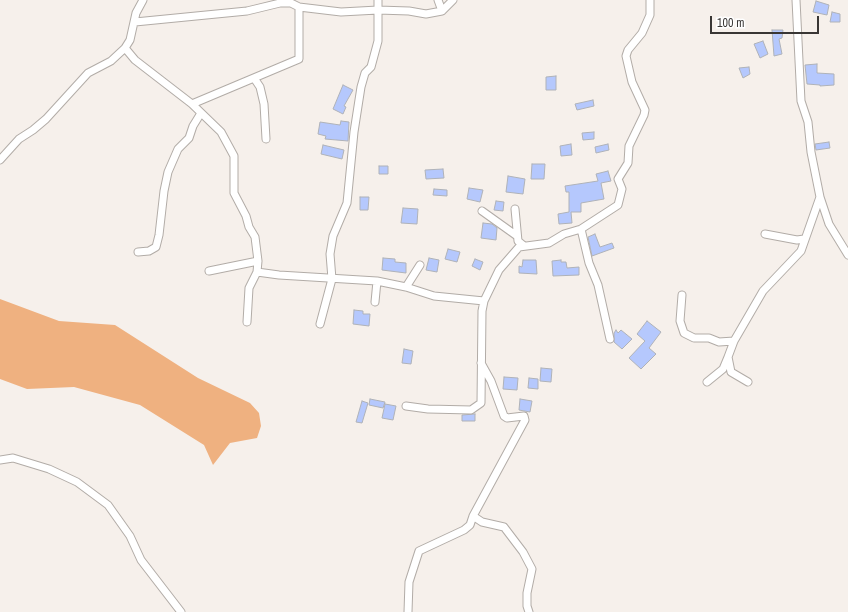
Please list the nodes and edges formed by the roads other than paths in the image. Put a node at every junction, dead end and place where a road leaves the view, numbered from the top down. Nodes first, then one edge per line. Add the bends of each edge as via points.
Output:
1 (143, 0) edge
2 (378, 0) edge
3 (438, 0) edge
4 (453, 0) edge
5 (650, 0) edge
6 (796, 0) edge
7 (299, 7) junction
8 (378, 10) junction
9 (442, 11) junction
10 (135, 22) junction
11 (125, 48) junction
12 (254, 78) junction
13 (192, 104) junction
14 (201, 113) junction
15 (266, 139) dead end
16 (0, 160) edge
17 (820, 197) junction
18 (515, 210) dead end
19 (482, 211) dead end
20 (581, 229) junction
21 (765, 234) dead end
22 (517, 236) junction
23 (804, 239) junction
24 (524, 246) junction
25 (138, 252) dead end
26 (848, 255) edge
27 (258, 260) junction
28 (420, 265) dead end
29 (209, 271) dead end
30 (257, 272) junction
31 (332, 279) junction
32 (377, 281) junction
33 (406, 287) junction
34 (682, 295) dead end
35 (484, 301) junction
36 (375, 302) dead end
37 (247, 322) dead end
38 (320, 324) dead end
39 (610, 339) dead end
40 (734, 342) junction
41 (728, 357) junction
42 (480, 362) junction
43 (707, 382) dead end
44 (748, 382) dead end
45 (406, 406) dead end
46 (0, 460) edge
47 (473, 516) junction
48 (181, 612) edge
49 (408, 612) edge
50 (529, 612) edge

1 - 10 street via 136,13
2 - 8 street
3 - 9 street
4 - 9 street
5 - 20 street via 650,15 642,33 626,56 632,82 645,110 629,146 628,163 618,179 622,194 616,207
6 - 17 street via 801,101 808,122
7 - 8 street via 341,12
7 - 10 street via 291,3 280,3 247,11
7 - 12 street via 299,59
8 - 9 street via 426,14
8 - 31 street via 378,41 371,67 365,73 361,87 347,203 333,236 330,254
10 - 11 street
11 - 13 street via 135,60
11 - 16 street via 112,61 88,73 46,119 19,139
12 - 13 street
12 - 15 street via 260,88 264,104
13 - 14 street
14 - 25 street via 189,138 178,149 168,172 156,247
14 - 27 street via 221,132 234,156 234,193 255,237
17 - 23 street
17 - 26 street via 829,224
18 - 22 street
19 - 22 street
20 - 24 street via 564,234 549,243
20 - 39 street via 589,263 598,285
21 - 23 street
22 - 24 street via 518,241
23 - 40 street via 801,251 764,291
24 - 35 street via 517,248 499,270
27 - 29 street
27 - 30 street
28 - 33 street
30 - 31 street
30 - 37 street via 249,288
31 - 32 street
31 - 38 street
32 - 33 street
32 - 36 street
33 - 35 street via 434,296
34 - 40 street via 680,321 684,333 694,338
35 - 42 street
40 - 41 street
41 - 43 street via 723,369
41 - 44 street via 731,372
42 - 45 street via 481,403 471,410
42 - 47 street via 504,416 524,416 525,420
46 - 48 street via 13,458 49,469 78,482 108,505 130,536 141,560
47 - 49 street via 470,525 464,530 419,551 409,582
47 - 50 street via 482,522 504,527 523,552 532,569 527,593

